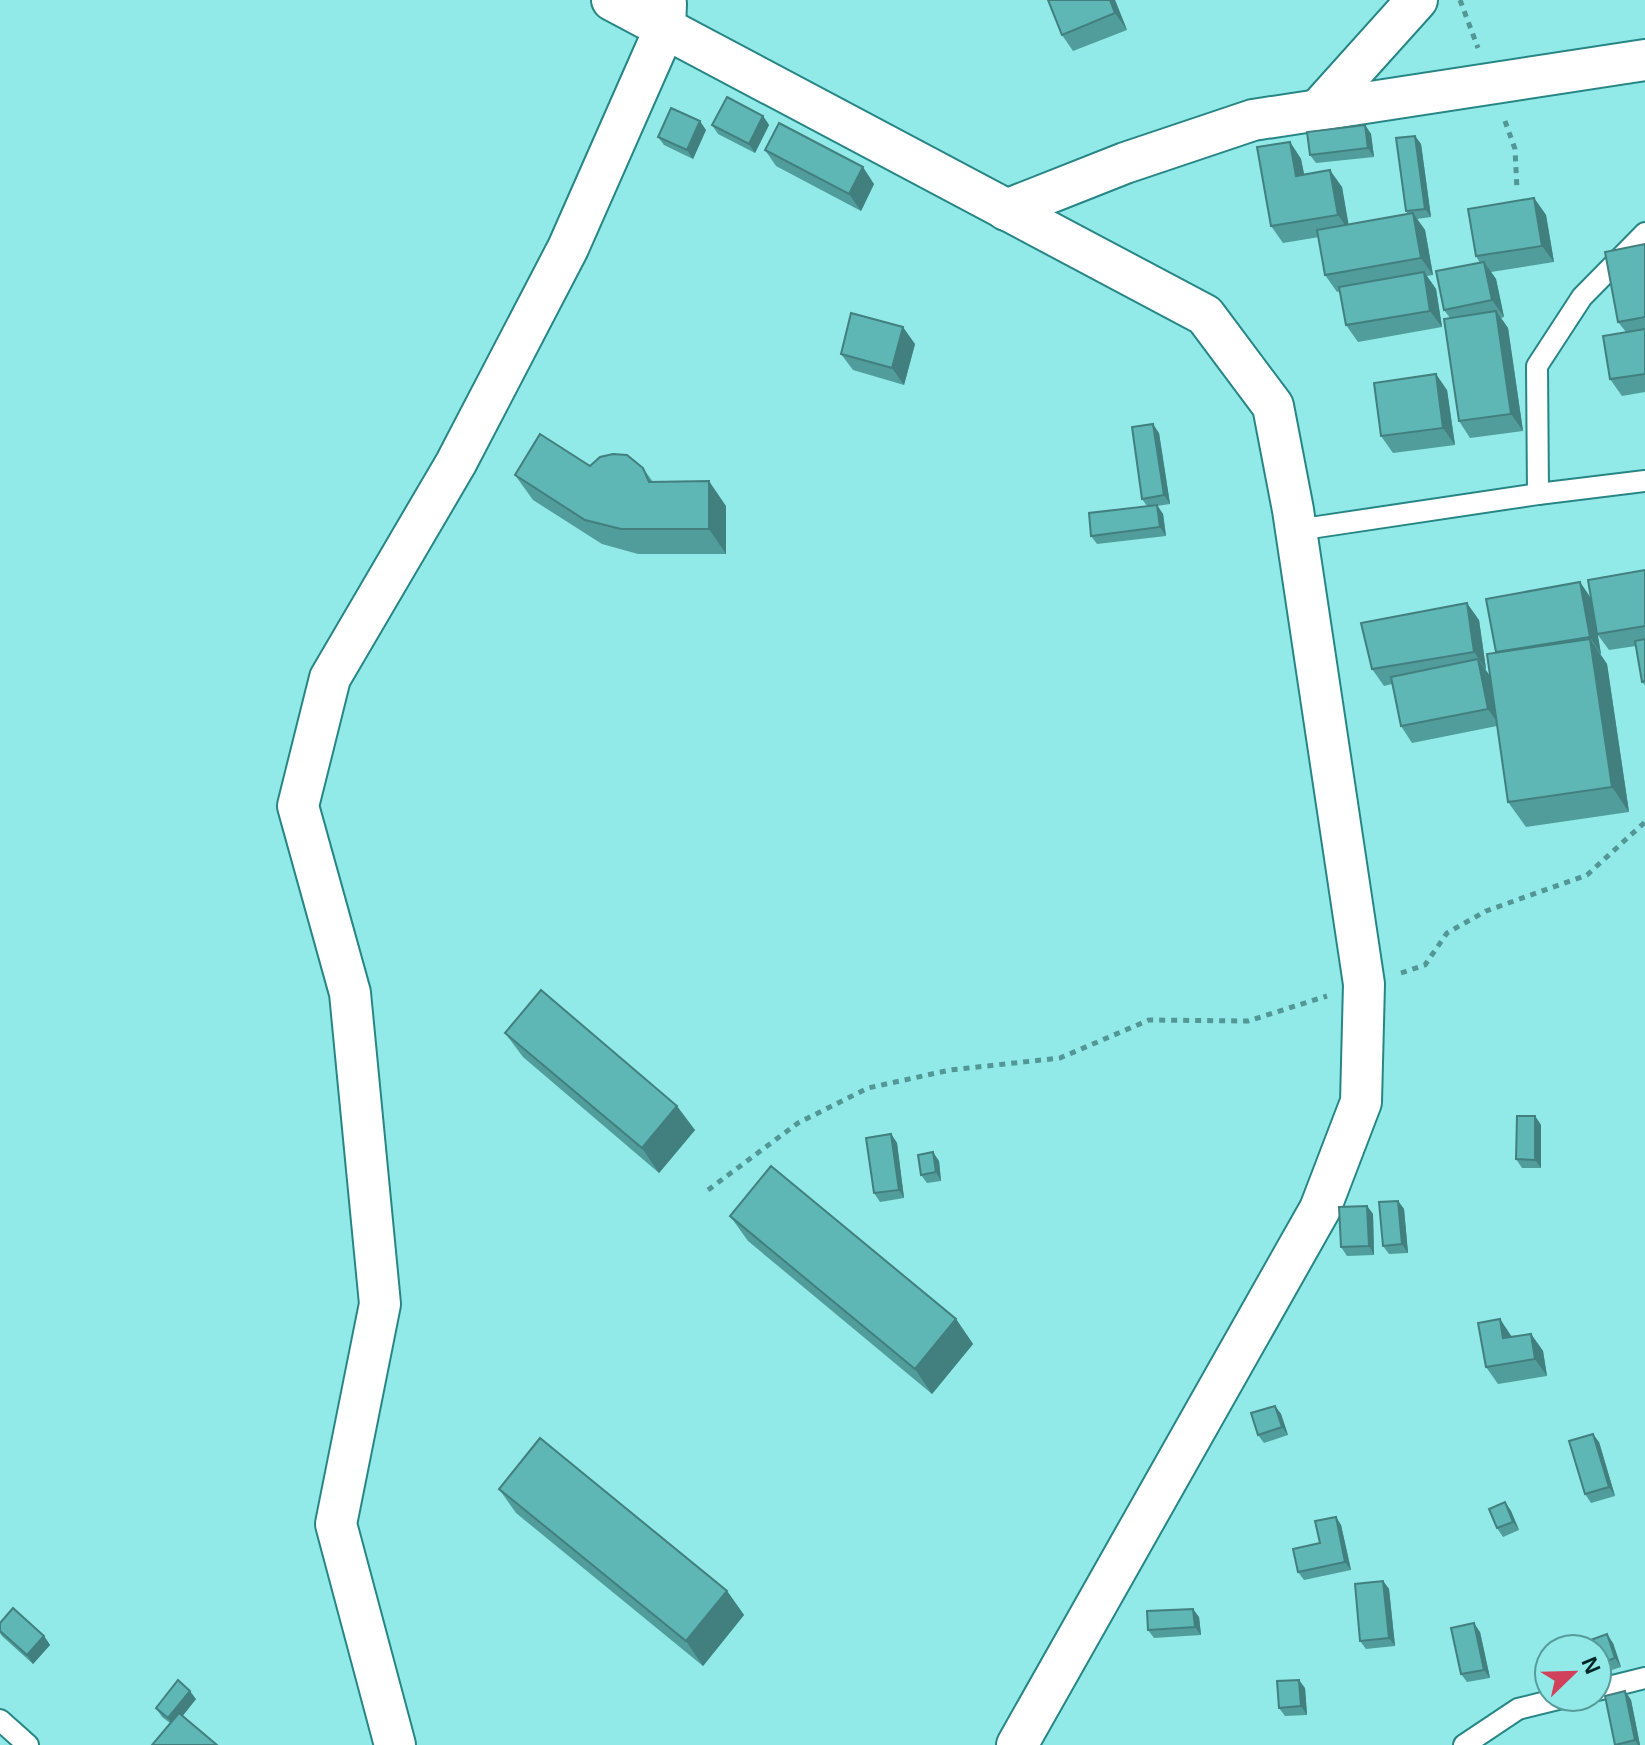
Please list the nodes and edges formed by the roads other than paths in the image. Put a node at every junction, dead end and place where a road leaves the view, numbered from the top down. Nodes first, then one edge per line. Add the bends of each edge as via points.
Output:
1 (612, 0) edge
2 (1417, 0) edge
3 (666, 14) edge
4 (1645, 60) edge
5 (1319, 109) junction
6 (1006, 210) junction
7 (1645, 233) edge
8 (1645, 481) edge
9 (1538, 494) junction
10 (1297, 530) junction
11 (1645, 1678) edge
12 (1613, 1686) edge
13 (1533, 1705) edge
14 (0, 1720) edge
15 (28, 1745) edge
16 (395, 1745) edge
17 (1017, 1745) edge
18 (1464, 1745) edge

1 - 3 street
2 - 5 street
3 - 6 street
3 - 16 street via 568,248 456,463 330,678 298,806 350,993 380,1304 336,1524
4 - 5 street
5 - 6 street via 1253,120
6 - 10 street via 1205,315 1273,406
7 - 9 lane via 1582,297 1537,366
8 - 9 lane
9 - 10 lane
10 - 17 street via 1364,984 1361,1102 1320,1209
11 - 12 lane
13 - 18 lane via 1518,1709
14 - 15 lane

